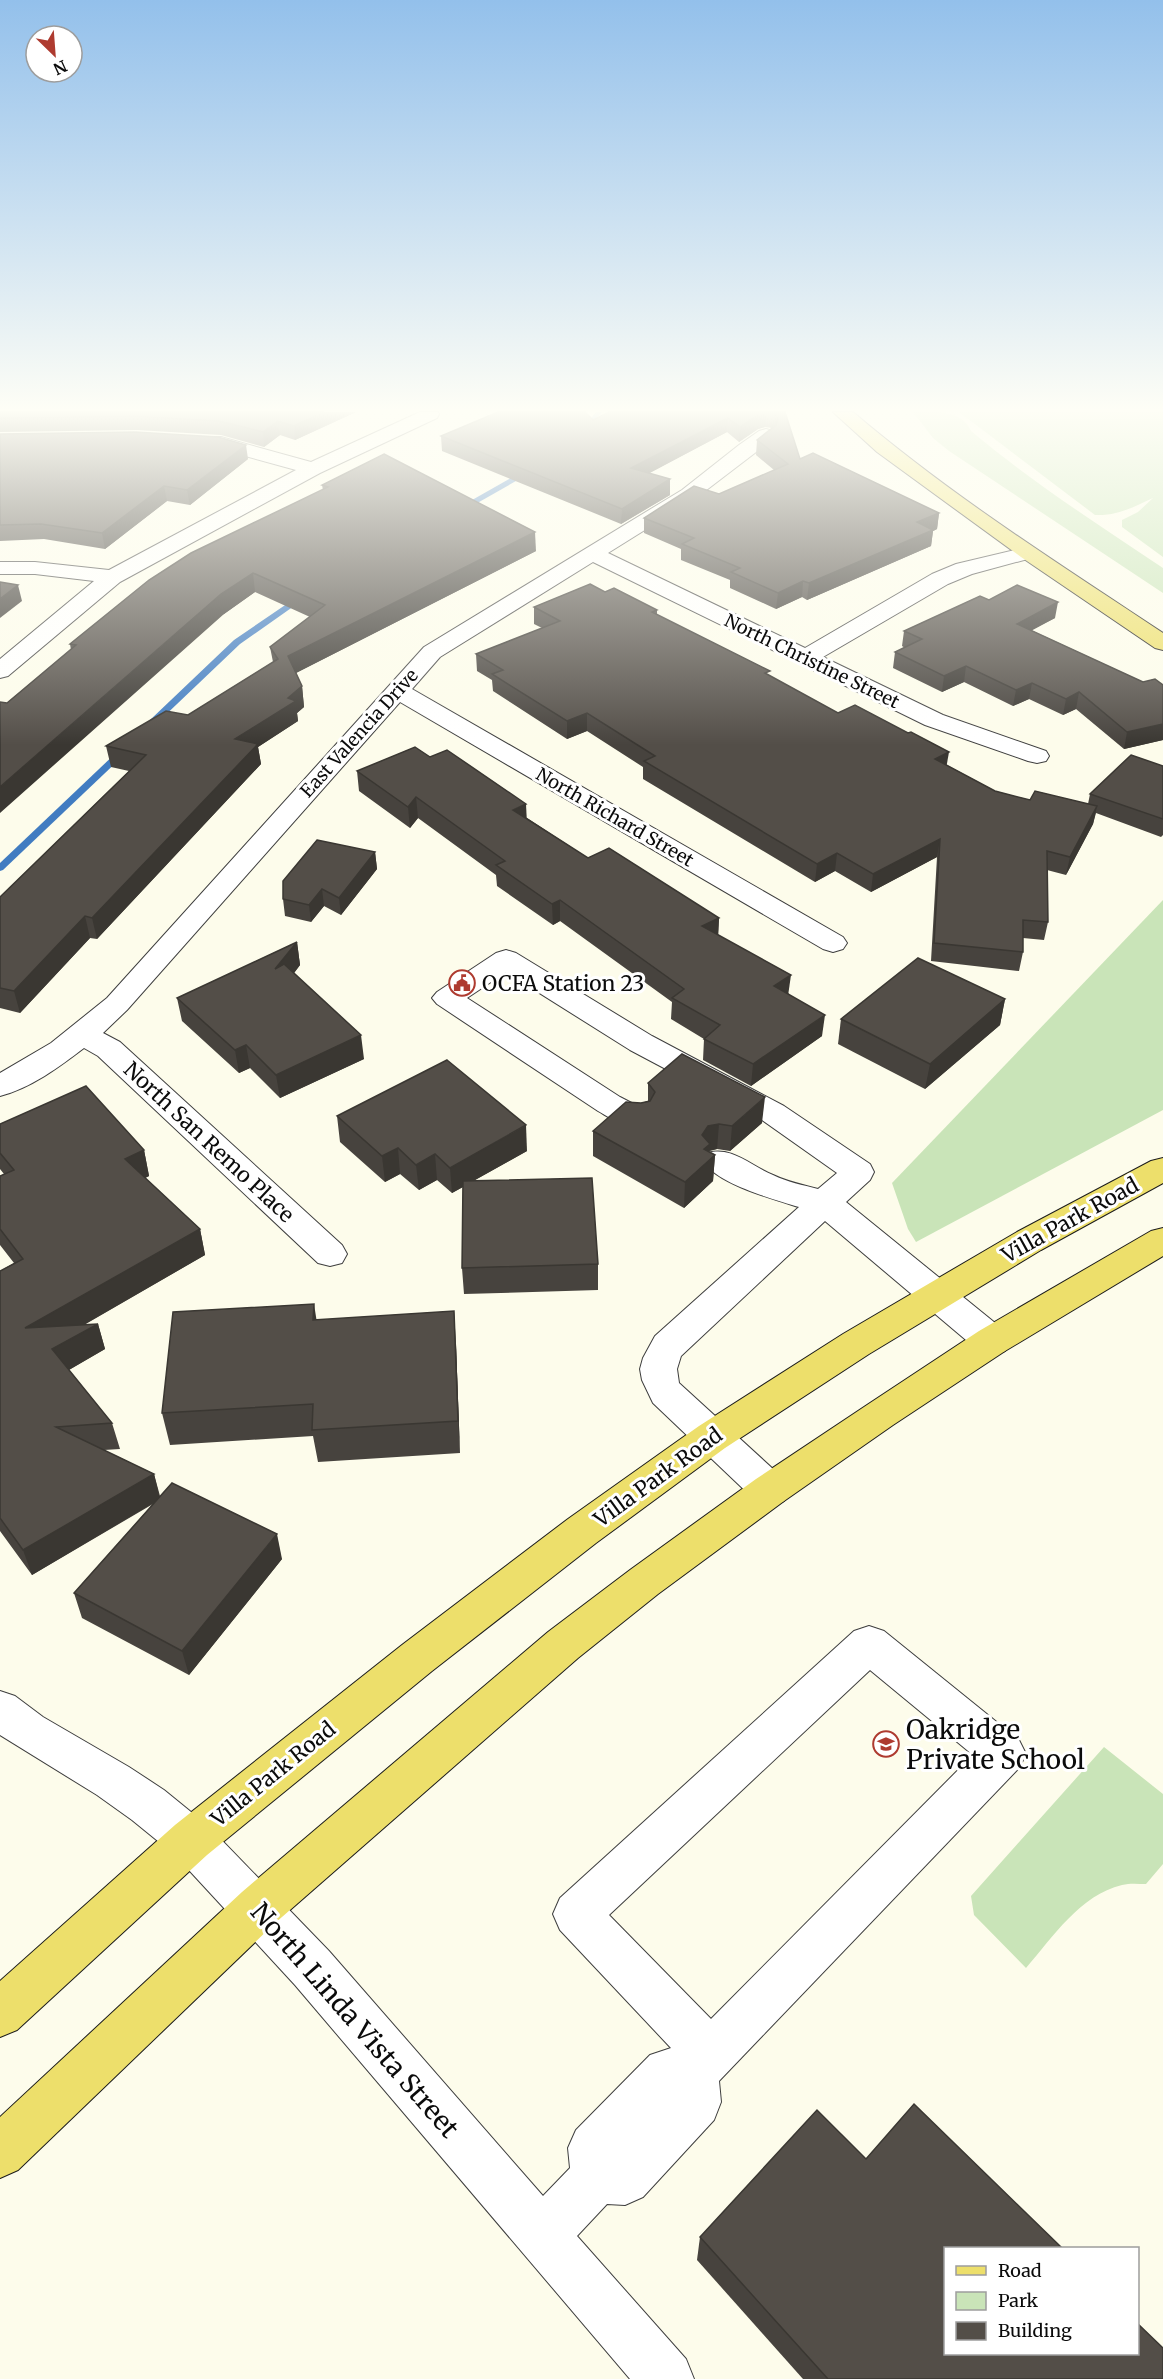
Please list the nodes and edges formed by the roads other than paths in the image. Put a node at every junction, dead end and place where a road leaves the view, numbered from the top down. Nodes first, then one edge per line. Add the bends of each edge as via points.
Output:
1 (212, 523) edge
2 (642, 523) edge
3 (987, 523) edge
4 (592, 553) junction
5 (1028, 553) junction
6 (0, 568) edge
7 (112, 577) junction
8 (1163, 643) edge
9 (805, 658) junction
10 (0, 671) edge
11 (397, 690) junction
12 (1037, 756) dead end
13 (832, 943) dead end
14 (84, 1035) junction
15 (0, 1086) edge
16 (636, 1118) edge
17 (719, 1161) dead end
18 (1163, 1169) edge
19 (825, 1203) junction
20 (1163, 1240) edge
21 (330, 1254) dead end
22 (937, 1296) junction
23 (992, 1341) junction
24 (712, 1437) junction
25 (770, 1490) junction
26 (0, 1710) edge
27 (191, 1840) junction
28 (258, 1908) junction
29 (0, 2013) edge
30 (702, 2062) junction
31 (0, 2152) edge
32 (542, 2235) junction
33 (666, 2379) edge

1 - 7 street
2 - 4 street, East Valencia Drive
3 - 5 main road
4 - 9 street, North Christine Street
4 - 11 street, East Valencia Drive via 432,652
5 - 8 main road
5 - 9 street via 964,568 940,579
6 - 7 street
7 - 10 street
9 - 12 street, North Christine Street via 934,720
11 - 13 street, North Richard Street
11 - 14 street, East Valencia Drive via 117,1004
14 - 15 street, East Valencia Drive via 45,1063
14 - 21 street, North San Remo Place via 109,1049
16 - 19 street via 447,998 506,959 641,1043 772,1113 858,1172
17 - 19 street via 762,1184
18 - 22 main road, Villa Park Road
19 - 22 street
19 - 24 street via 668,1346 660,1358 657,1374 666,1393
20 - 23 main road
22 - 23 street
22 - 24 main road, Villa Park Road
23 - 25 main road
24 - 25 street
24 - 27 main road, Villa Park Road via 417,1658
25 - 28 main road via 563,1645
26 - 27 street, North Linda Vista Street via 113,1781
27 - 28 street, North Linda Vista Street
27 - 29 main road, Villa Park Road
28 - 31 main road
28 - 32 street, North Linda Vista Street
30 - 30 street via 1004,1754 869,1644 576,1914
30 - 32 street via 696,2102 625,2179 596,2178
32 - 33 street, North Linda Vista Street

